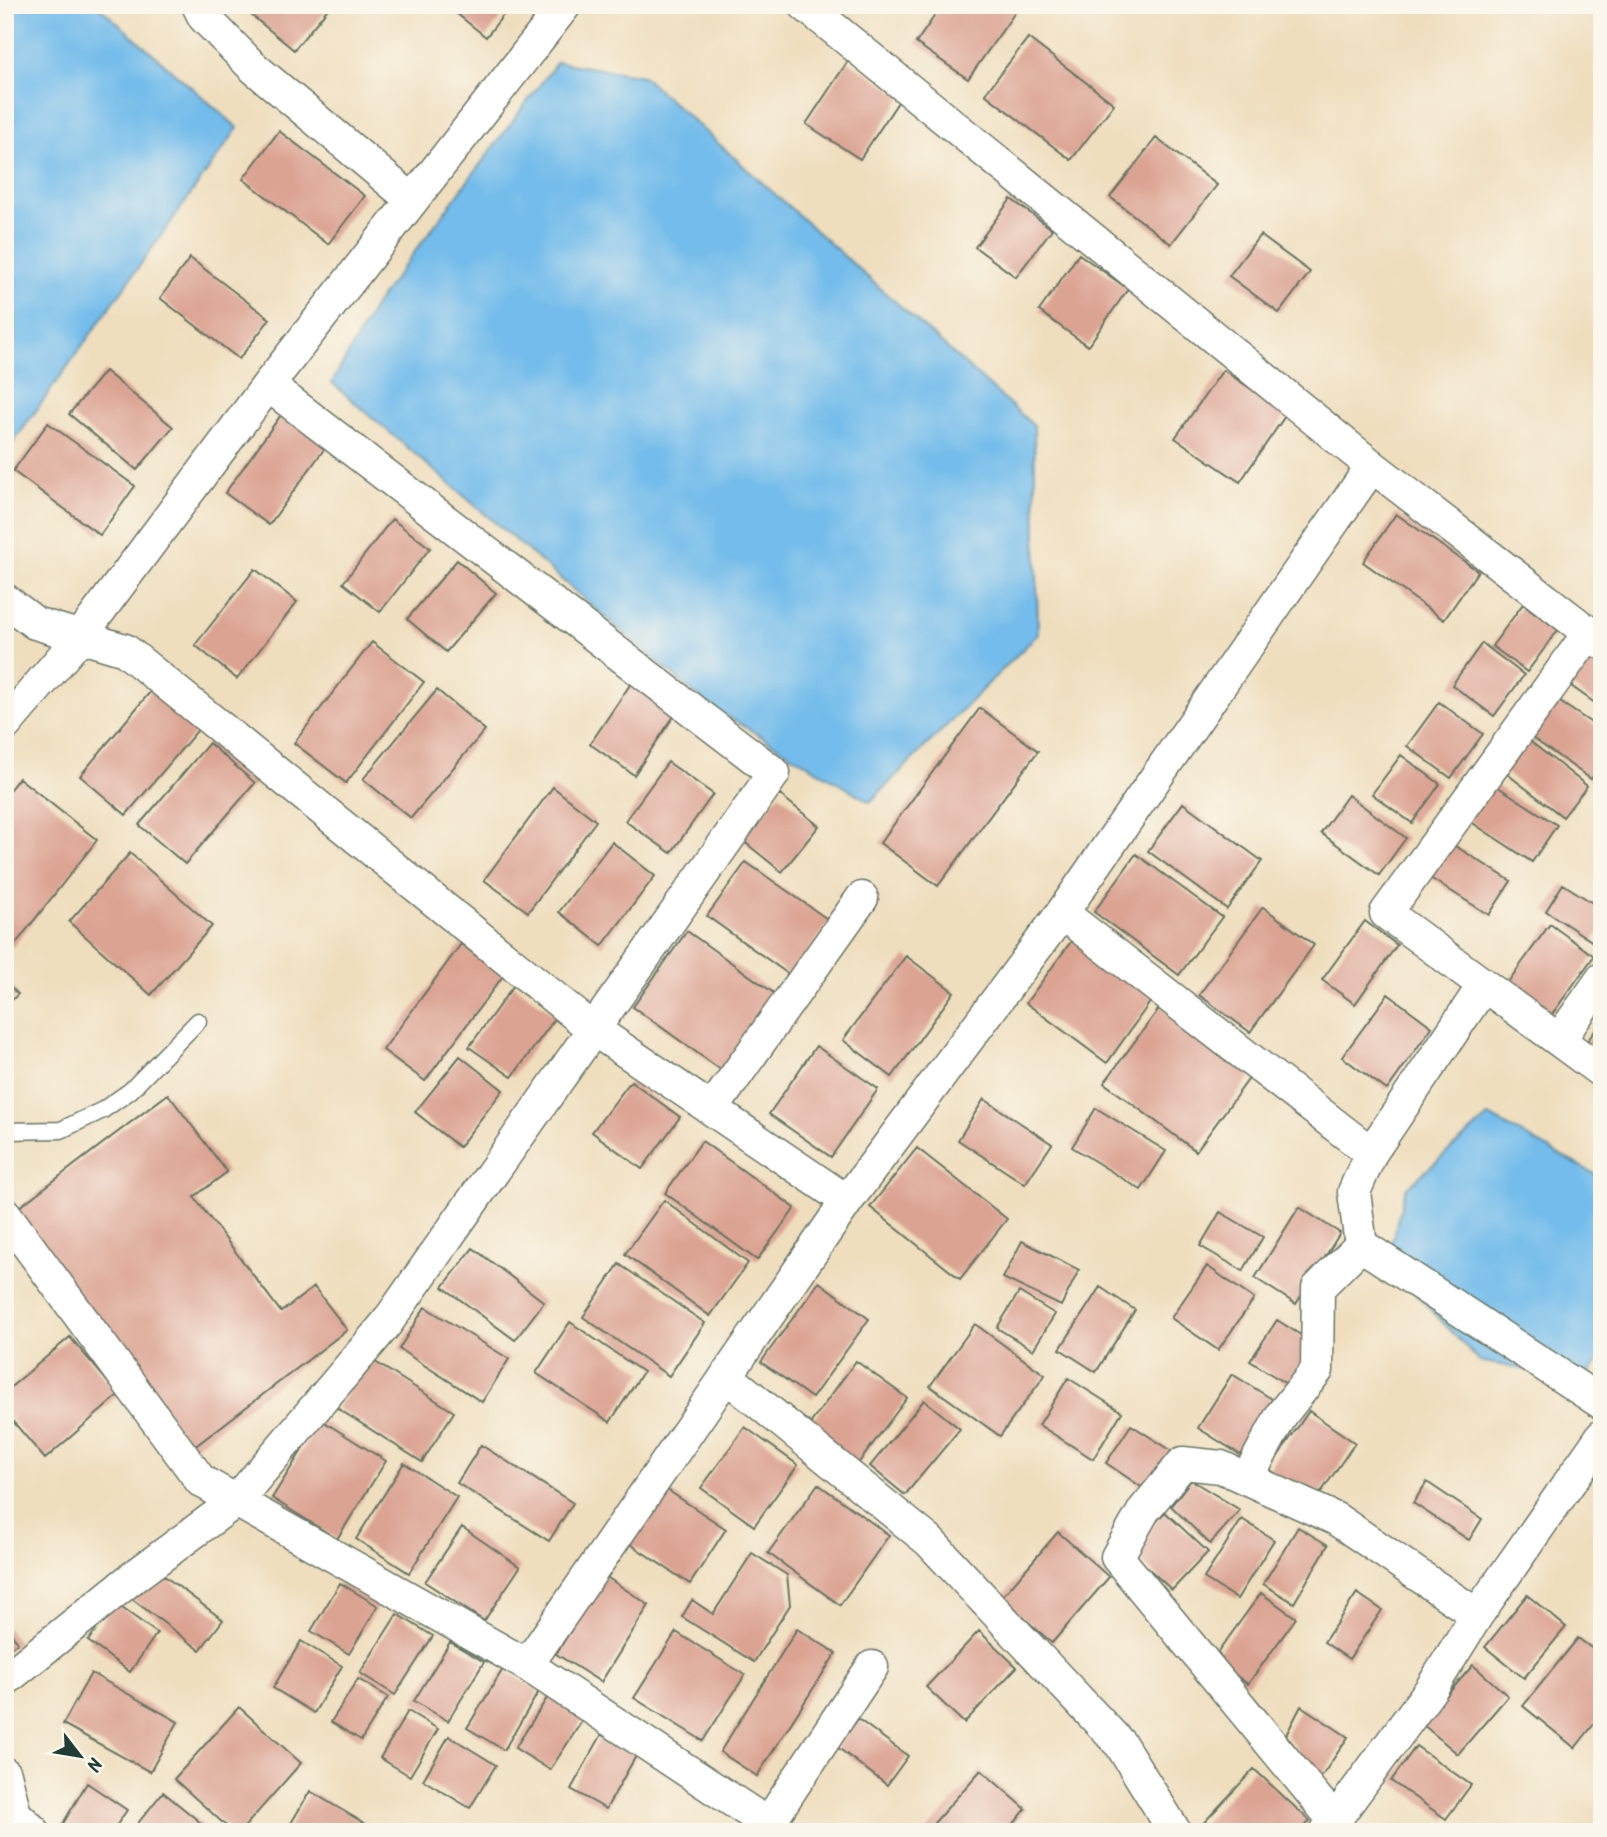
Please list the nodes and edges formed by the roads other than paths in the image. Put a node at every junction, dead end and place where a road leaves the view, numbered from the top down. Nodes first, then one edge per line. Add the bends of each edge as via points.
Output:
1 (198, 5) edge
2 (565, 5) edge
3 (805, 5) edge
4 (411, 200) junction
5 (268, 385) junction
6 (1372, 466) junction
7 (5, 600) edge
8 (80, 637) junction
9 (1595, 638) edge
10 (5, 725) edge
11 (862, 898) dead end
12 (1062, 913) junction
13 (1602, 979) edge
14 (1484, 985) junction
15 (198, 1021) dead end
16 (593, 1029) junction
17 (1559, 1040) junction
18 (1602, 1072) edge
19 (713, 1108) junction
20 (5, 1131) edge
21 (1371, 1153) junction
22 (847, 1201) junction
23 (5, 1214) edge
24 (1361, 1245) junction
25 (726, 1376) junction
26 (1602, 1403) edge
27 (1602, 1436) edge
28 (1247, 1479) junction
29 (236, 1502) junction
30 (1477, 1615) junction
31 (527, 1665) junction
32 (872, 1667) dead end
33 (5, 1680) edge
34 (5, 1774) edge
35 (1330, 1826) edge
36 (774, 1828) edge
37 (34, 1832) edge
38 (1175, 1832) edge

1 - 4 street via 253,67
2 - 4 street
3 - 6 street
4 - 5 street
5 - 8 street
5 - 16 street via 774,773
6 - 9 street
6 - 12 street
7 - 8 street via 35,623
8 - 10 street
8 - 16 street via 125,650
9 - 14 street via 1386,913
11 - 19 street
12 - 21 street
12 - 22 street
13 - 17 street
14 - 17 street
14 - 21 street
15 - 20 lane via 130,1091 103,1110 61,1130
16 - 19 street
16 - 29 street via 386,1324
17 - 18 street
19 - 22 street
21 - 24 street via 1354,1192
22 - 25 street
23 - 29 street via 201,1481
24 - 26 street
24 - 28 street via 1318,1288 1317,1370 1282,1414
25 - 31 street
25 - 38 street via 929,1541 1121,1745
27 - 30 street
28 - 30 street via 1336,1519
28 - 35 street via 1222,1468 1183,1462 1144,1510 1118,1557
29 - 31 street
29 - 33 street
30 - 35 street via 1431,1689
31 - 36 street
32 - 36 street
34 - 37 street via 15,1814

